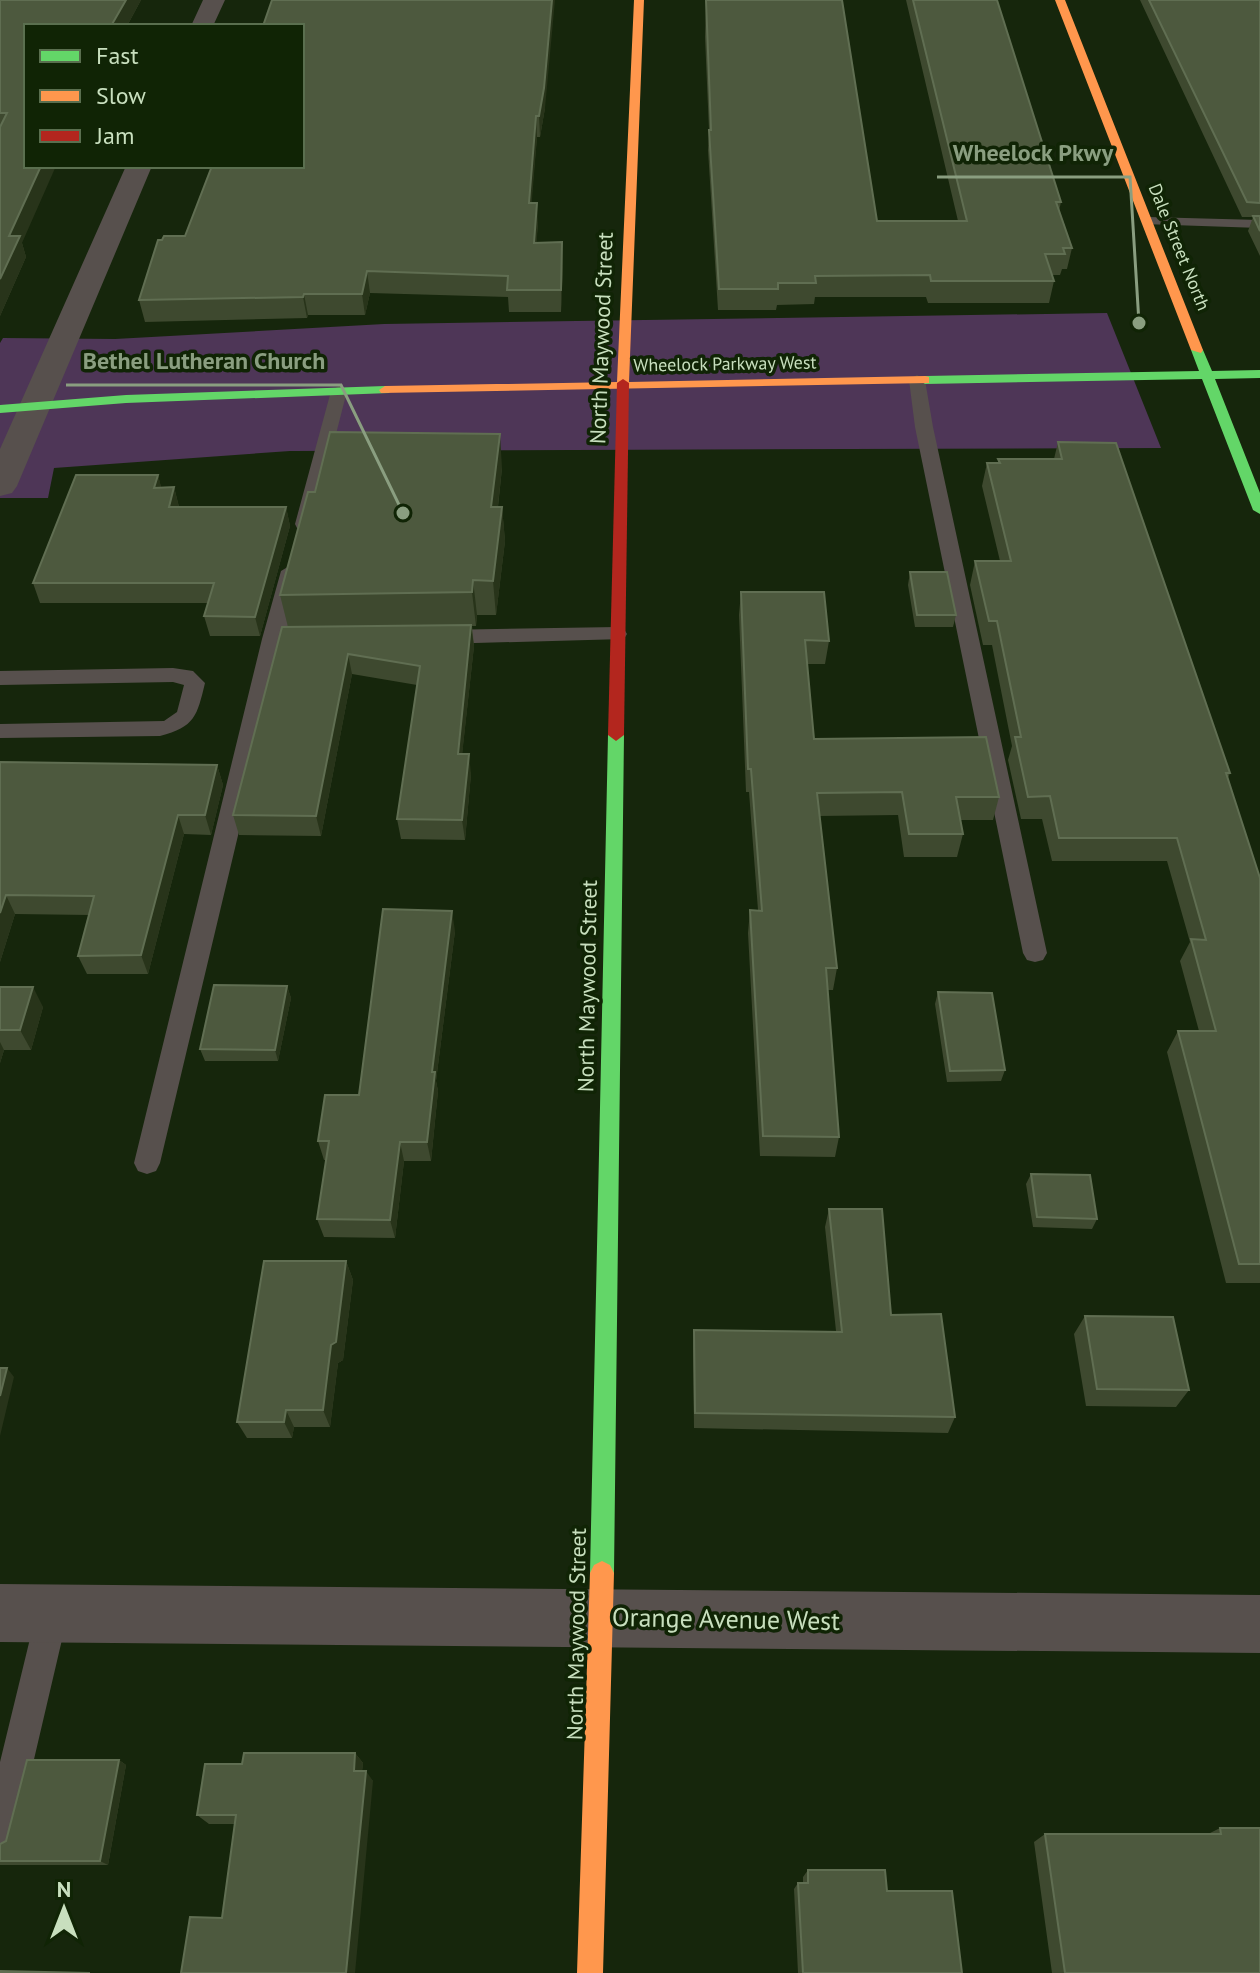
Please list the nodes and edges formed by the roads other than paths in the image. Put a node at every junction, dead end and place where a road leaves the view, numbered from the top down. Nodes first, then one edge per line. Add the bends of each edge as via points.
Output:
1 (214, 0) edge
2 (639, 0) edge
3 (1060, 0) edge
4 (203, 24) edge
5 (138, 168) edge
6 (1148, 221) junction
7 (1260, 224) edge
8 (1207, 374) junction
9 (1260, 374) edge
10 (917, 380) junction
11 (624, 386) junction
12 (339, 391) junction
13 (34, 405) junction
14 (0, 409) edge
15 (0, 486) edge
16 (1260, 510) edge
17 (617, 634) junction
18 (426, 637) edge
19 (0, 678) edge
20 (0, 731) edge
21 (1035, 953) dead end
22 (147, 1163) dead end
23 (26, 1614) edge
24 (601, 1618) junction
25 (1260, 1624) edge
26 (0, 1832) edge
27 (590, 1973) edge

1 - 4 street
2 - 11 street, North Maywood Street
3 - 6 street, Dale Street North
5 - 13 street
6 - 7 lane
6 - 8 street, Dale Street North
8 - 9 street, Wheelock Parkway West
8 - 10 street, Wheelock Parkway West
8 - 16 street, Dale Street North
10 - 11 street, Wheelock Parkway West
10 - 21 lane
11 - 12 street, Wheelock Parkway West
11 - 17 street, North Maywood Street
12 - 13 street, Wheelock Parkway West
12 - 22 lane
13 - 14 street, Wheelock Parkway West
13 - 15 street
17 - 18 lane
17 - 24 street, North Maywood Street
19 - 20 lane via 173,675 195,683 186,717 178,726
23 - 24 street, Orange Avenue West
23 - 26 lane
24 - 25 street, Orange Avenue West
24 - 27 street, North Maywood Street

